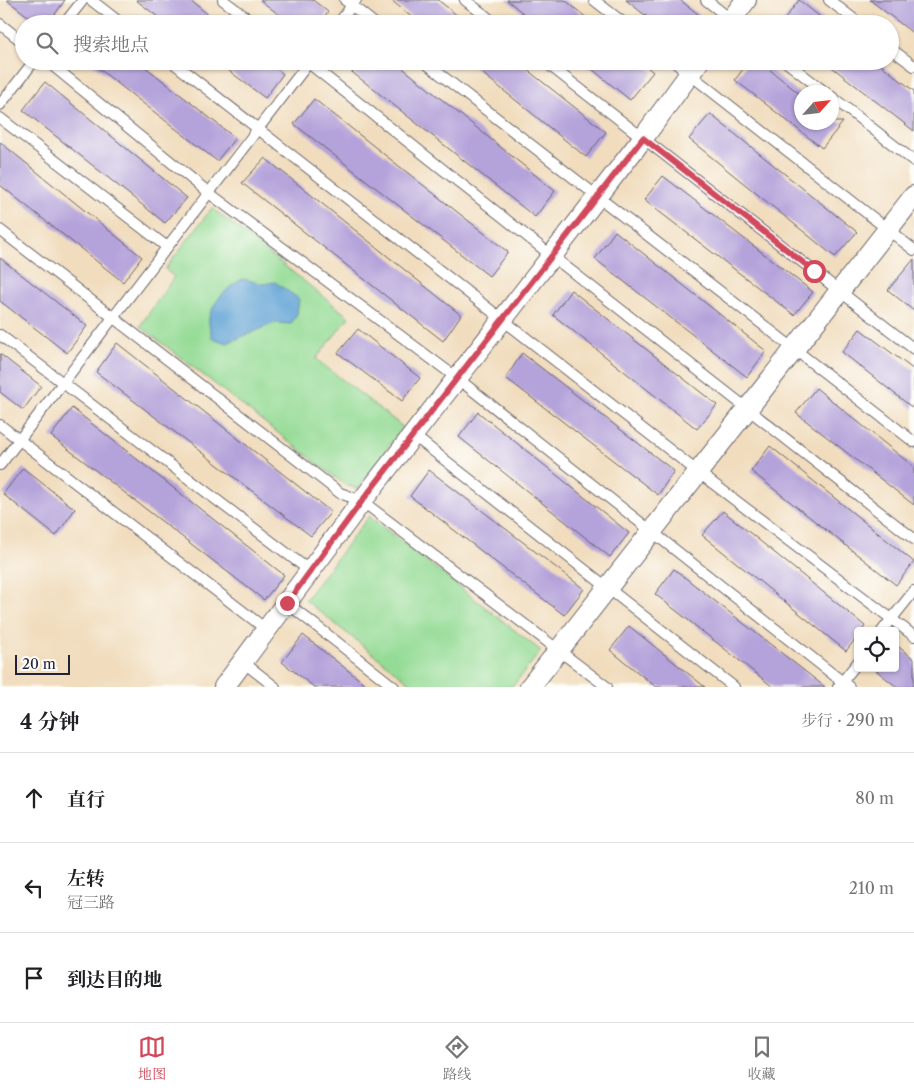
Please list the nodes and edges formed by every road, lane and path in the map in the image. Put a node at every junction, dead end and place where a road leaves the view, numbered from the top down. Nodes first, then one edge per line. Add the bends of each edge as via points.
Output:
1 (83, 0) edge
2 (91, 0) edge
3 (223, 0) edge
4 (465, 0) edge
5 (594, 0) edge
6 (706, 0) edge
7 (746, 0) edge
8 (829, 0) edge
9 (351, 2) edge
10 (71, 15) edge
11 (110, 15) edge
12 (243, 15) edge
13 (343, 15) edge
14 (365, 15) edge
15 (484, 15) edge
16 (613, 15) edge
17 (724, 15) edge
18 (736, 15) edge
19 (848, 15) edge
20 (0, 24) edge
21 (15, 36) edge
22 (899, 55) edge
23 (914, 66) edge
24 (27, 70) edge
25 (58, 70) edge
26 (183, 70) edge
27 (302, 70) edge
28 (318, 70) edge
29 (434, 70) edge
30 (556, 70) edge
31 (693, 70) edge
32 (696, 70) edge
33 (797, 70) edge
34 (817, 85) edge
35 (839, 102) edge
36 (0, 105) edge
37 (0, 118) edge
38 (258, 129) junction
39 (643, 138) junction
40 (914, 161) edge
41 (209, 192) junction
42 (914, 196) edge
43 (597, 198) junction
44 (887, 229) junction
45 (0, 230) edge
46 (168, 248) junction
47 (914, 250) edge
48 (552, 256) junction
49 (838, 290) junction
50 (114, 318) junction
51 (503, 319) junction
52 (0, 335) edge
53 (793, 348) junction
54 (914, 349) edge
55 (457, 378) junction
56 (63, 384) junction
57 (748, 407) junction
58 (0, 425) edge
59 (413, 435) junction
60 (20, 440) junction
61 (914, 442) edge
62 (0, 465) edge
63 (698, 472) junction
64 (362, 501) junction
65 (651, 533) junction
66 (914, 539) edge
67 (310, 571) junction
68 (608, 588) junction
69 (914, 591) edge
70 (287, 603) junction
71 (892, 619) junction
72 (885, 627) edge
73 (266, 630) junction
74 (914, 636) edge
75 (560, 651) junction
76 (243, 662) junction
77 (854, 668) edge
78 (843, 685) edge
79 (224, 687) edge
80 (275, 687) edge
81 (394, 687) edge
82 (530, 687) edge
83 (607, 687) edge
84 (734, 687) edge

1 - 10 lane
2 - 11 lane
3 - 12 lane
4 - 15 lane
5 - 16 lane
6 - 17 lane
7 - 18 street
8 - 19 lane
9 - 13 lane
9 - 14 lane
20 - 21 lane
22 - 23 lane
24 - 36 lane
25 - 41 lane
26 - 38 lane
27 - 38 lane
28 - 48 lane
29 - 43 lane
30 - 39 lane
31 - 39 street
32 - 44 lane
33 - 34 lane
35 - 40 lane
37 - 46 lane
38 - 41 lane
38 - 51 lane
39 - 43 street
39 - 49 lane
41 - 46 lane
41 - 55 lane
42 - 44 street
43 - 48 street
43 - 53 lane
44 - 47 lane
44 - 49 street
45 - 50 lane
46 - 50 lane
48 - 51 street
48 - 57 lane
49 - 53 street
49 - 54 lane
50 - 56 lane
50 - 64 lane via 340,493
51 - 55 street
51 - 63 lane
52 - 56 lane
53 - 57 street
53 - 61 lane
55 - 59 street
55 - 65 lane
56 - 60 lane
56 - 67 lane
57 - 63 street
57 - 66 lane
58 - 60 lane
59 - 64 street
59 - 68 lane
60 - 62 lane
60 - 73 lane
63 - 65 street
63 - 71 lane
64 - 67 street
64 - 75 lane
65 - 68 street
65 - 78 lane
67 - 70 street
68 - 75 street
68 - 84 lane
69 - 71 lane
70 - 73 street
70 - 81 lane
71 - 72 lane
71 - 74 lane
73 - 76 street
75 - 82 street
75 - 83 lane
76 - 79 street
76 - 80 lane
77 - 78 lane

